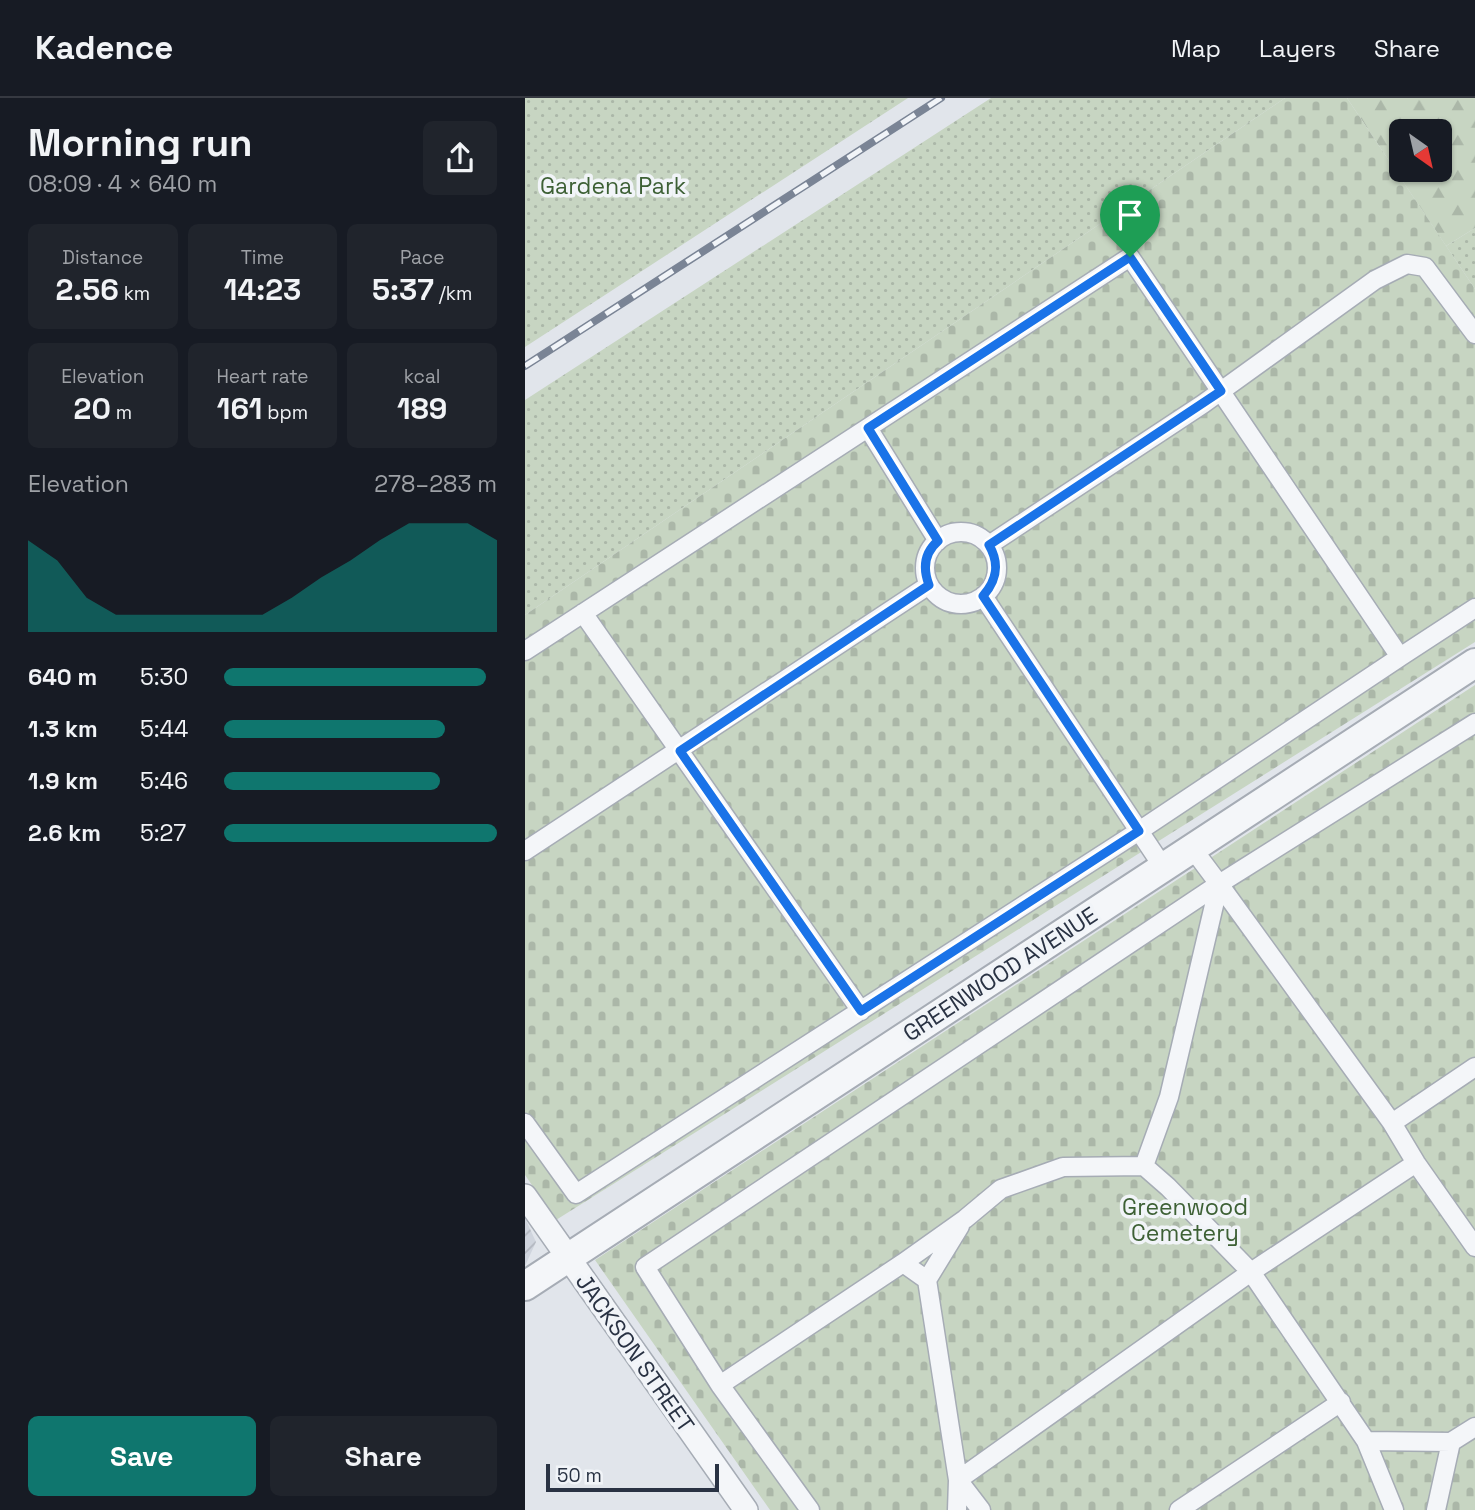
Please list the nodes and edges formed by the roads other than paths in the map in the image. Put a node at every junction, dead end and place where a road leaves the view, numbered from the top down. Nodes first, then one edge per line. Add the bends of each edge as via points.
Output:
1 (1475, 334) edge
2 (1221, 391) junction
3 (868, 428) junction
4 (938, 541) junction
5 (989, 545) junction
6 (929, 585) junction
7 (983, 596) junction
8 (1475, 608) edge
9 (583, 613) junction
10 (525, 651) edge
11 (1400, 657) junction
12 (1475, 663) edge
13 (1475, 723) edge
14 (680, 751) junction
15 (1139, 831) junction
16 (1192, 848) junction
17 (525, 851) edge
18 (1164, 867) junction
19 (1219, 884) junction
20 (861, 1011) junction
21 (1475, 1067) edge
22 (525, 1123) edge
23 (1392, 1123) junction
24 (1416, 1163) junction
25 (1144, 1166) junction
26 (525, 1196) edge
27 (965, 1219) junction
28 (1475, 1247) edge
29 (567, 1257) junction
30 (903, 1263) junction
31 (1251, 1272) junction
32 (927, 1280) junction
33 (525, 1286) edge
34 (720, 1385) junction
35 (1341, 1402) junction
36 (1475, 1427) edge
37 (1366, 1441) junction
38 (1451, 1442) junction
39 (958, 1480) junction
40 (746, 1510) edge
41 (810, 1510) edge
42 (957, 1510) edge
43 (981, 1510) edge
44 (1179, 1510) edge
45 (1394, 1510) edge
46 (1436, 1510) edge

1 - 2 street via 1425,267 1407,264 1375,280
2 - 3 street via 1130,257
2 - 5 street
2 - 11 street
3 - 4 street
3 - 9 street
4 - 5 street via 961,532
4 - 6 street via 925,565
5 - 7 street via 997,566
6 - 7 street via 948,601 972,602
6 - 14 street
7 - 15 street
8 - 11 street
9 - 10 street
9 - 14 street
11 - 15 street
12 - 16 street, GREENWOOD AVENUE
13 - 19 street
14 - 17 street
14 - 20 street
15 - 18 street
15 - 20 street
16 - 18 street, GREENWOOD AVENUE
16 - 19 street
18 - 29 street, GREENWOOD AVENUE
19 - 23 street
19 - 25 street via 1168,1097
19 - 34 street via 645,1267
20 - 22 street via 576,1195
21 - 23 street
23 - 24 street
24 - 28 street
24 - 31 street
25 - 27 street via 1063,1167 1001,1189
25 - 31 street
26 - 29 street, JACKSON STREET
27 - 30 street
27 - 32 street
29 - 33 street, GREENWOOD AVENUE
29 - 40 street, JACKSON STREET
30 - 32 street
30 - 34 street
31 - 35 street
31 - 39 street
32 - 39 street
34 - 41 street
35 - 37 street
35 - 44 street
36 - 38 street
37 - 38 street
37 - 45 street
38 - 46 street
39 - 42 street
39 - 43 street

